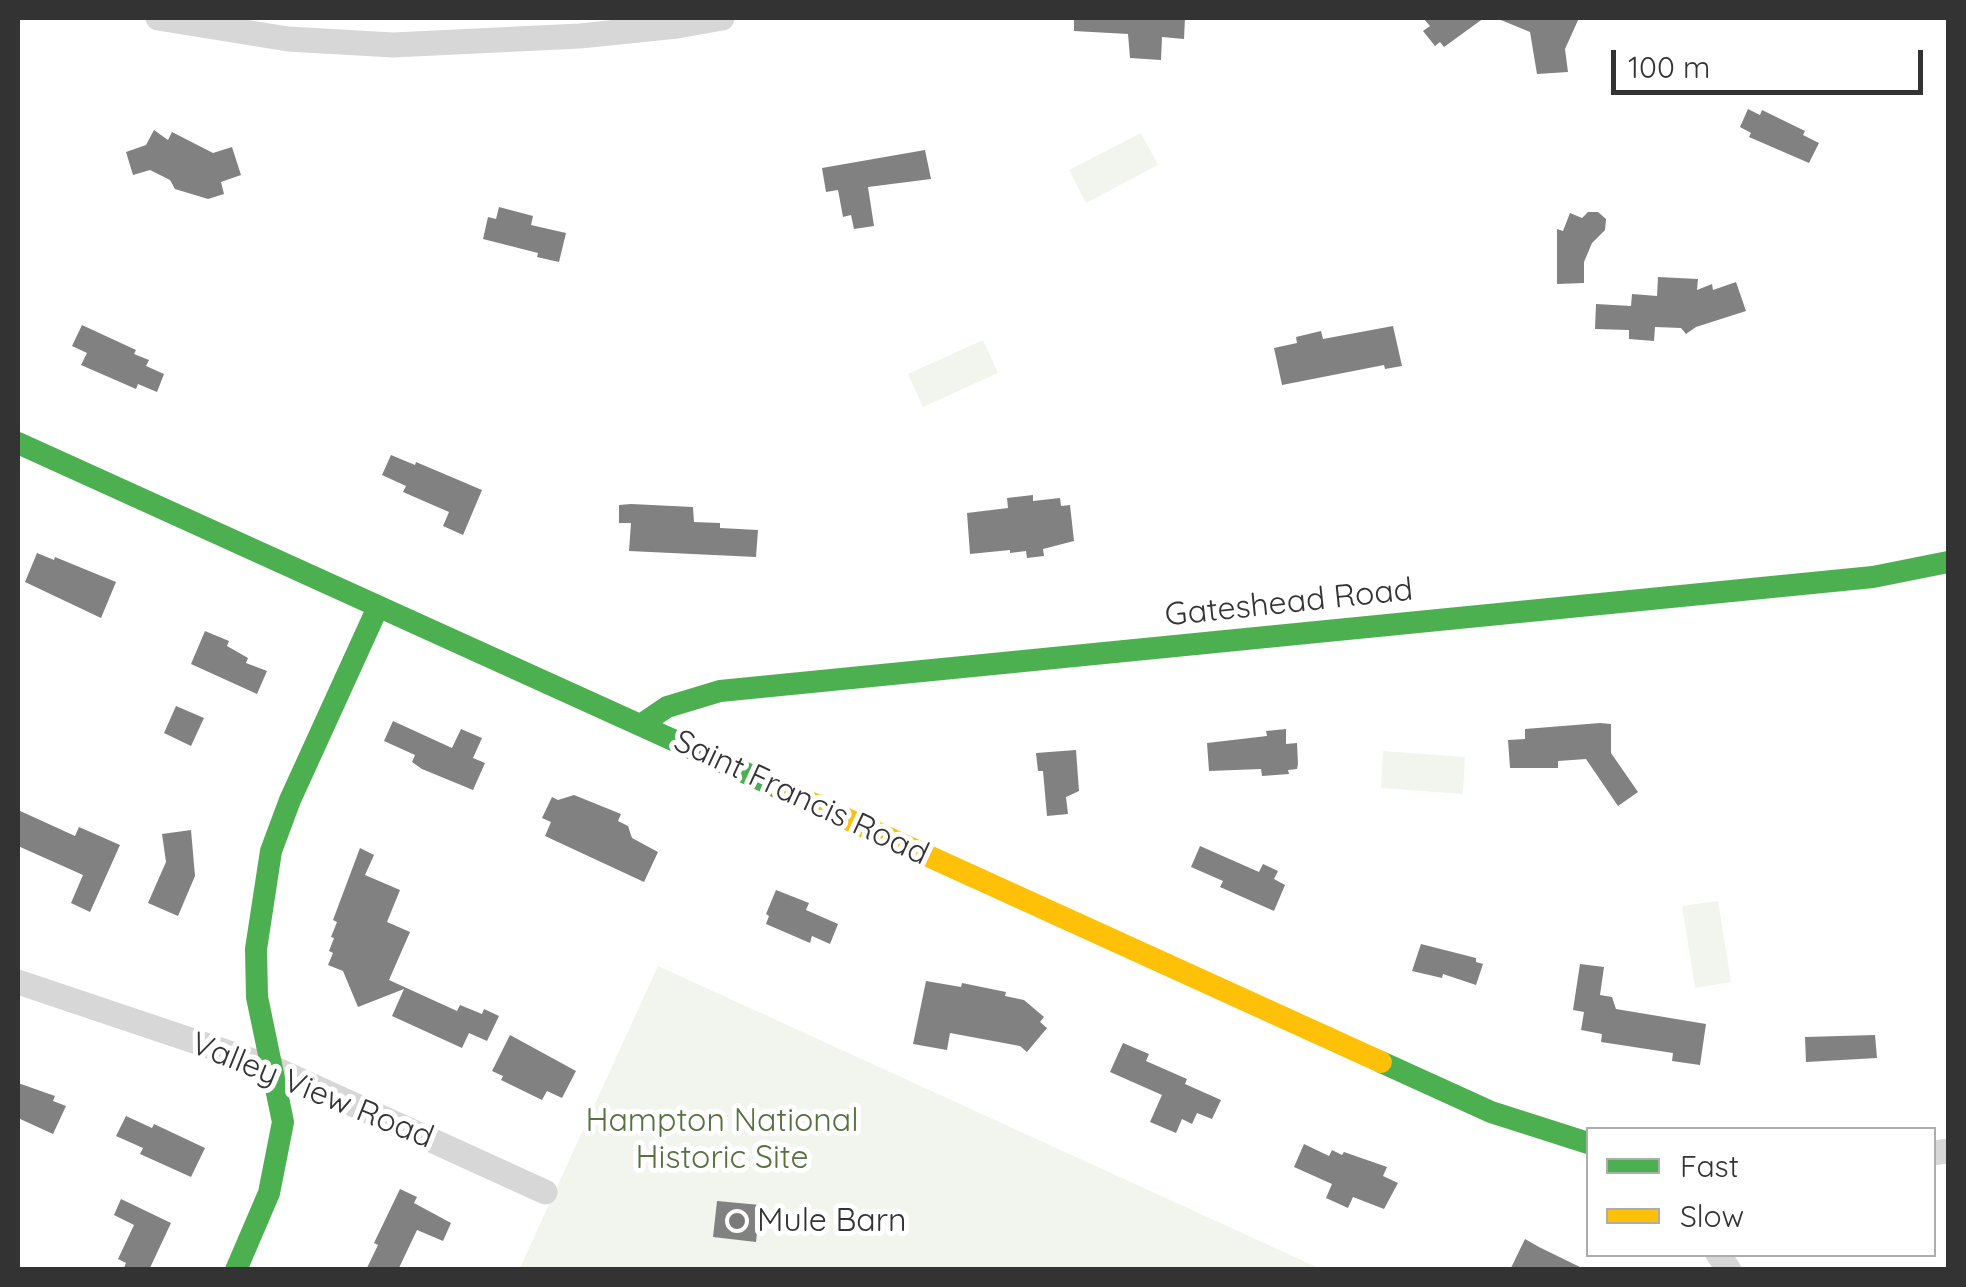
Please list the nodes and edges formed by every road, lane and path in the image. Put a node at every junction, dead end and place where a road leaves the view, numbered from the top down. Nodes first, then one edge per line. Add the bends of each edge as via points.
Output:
1 (158, 18) edge
2 (722, 18) edge
3 (18, 444) edge
4 (1948, 562) edge
5 (378, 607) junction
6 (642, 724) junction
7 (18, 982) edge
8 (271, 1067) junction
9 (1586, 1143) edge
10 (545, 1192) dead end
11 (236, 1270) edge

1 - 2 street via 392,45 580,36
3 - 5 street, Saint Francis Road
4 - 6 street, Gateshead Road via 1872,578 720,692 667,707
5 - 6 street, Saint Francis Road
5 - 8 street via 271,851 256,949
6 - 9 street, Saint Francis Road via 1491,1112
7 - 8 street, Valley View Road
8 - 10 street, Valley View Road
8 - 11 street via 283,1122 279,1155

